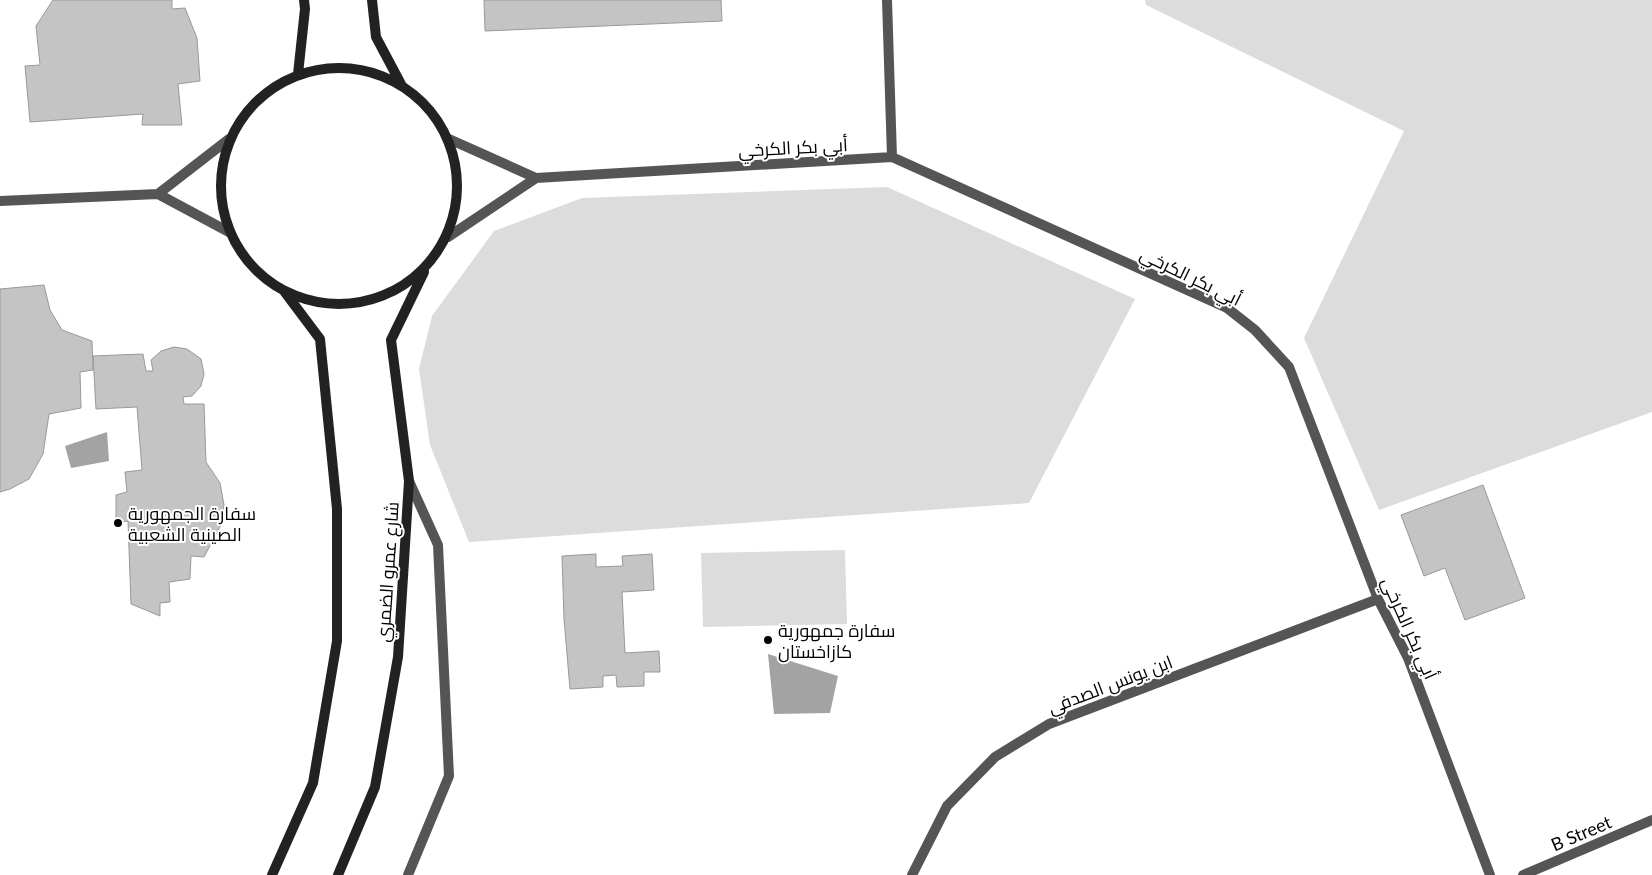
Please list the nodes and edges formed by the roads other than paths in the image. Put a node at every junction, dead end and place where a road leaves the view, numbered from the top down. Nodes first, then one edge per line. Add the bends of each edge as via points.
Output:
1 (304, 0) edge
2 (372, 0) edge
3 (887, 0) edge
4 (298, 74) junction
5 (401, 84) junction
6 (229, 139) junction
7 (449, 139) junction
8 (892, 157) junction
9 (536, 178) junction
10 (158, 194) junction
11 (0, 201) edge
12 (229, 232) junction
13 (448, 237) junction
14 (424, 271) junction
15 (283, 291) junction
16 (409, 481) junction
17 (1378, 599) junction
18 (1652, 820) edge
19 (272, 875) edge
20 (338, 875) edge
21 (408, 875) edge
22 (912, 875) edge
23 (1490, 875) edge
24 (1523, 875) edge

1 - 4 street
2 - 5 street via 376,37
3 - 8 street
4 - 5 street via 333,67 368,70
4 - 6 street via 270,89 246,111
5 - 7 street
6 - 10 street
6 - 12 street via 221,170 221,202
7 - 9 street
7 - 13 street via 458,171 458,205
8 - 9 street, أبي بكر الكرخي
8 - 17 street, أبي بكر الكرخي via 1227,308 1255,330 1289,367
9 - 13 street
10 - 11 street
10 - 12 street
12 - 15 street via 240,251
13 - 14 street
14 - 15 street via 393,293 357,304 319,303
14 - 16 street, شارع عمرو الضمري via 391,340
15 - 19 street via 320,339 337,509 337,641 313,783
16 - 20 street, شارع عمرو الضمري via 398,657 375,787
16 - 21 street via 438,545 449,776
17 - 22 street, ابن يونس الصدفي via 1049,724 995,757 947,806
17 - 23 street, أبي بكر الكرخي via 1408,658
18 - 24 street, B Street

